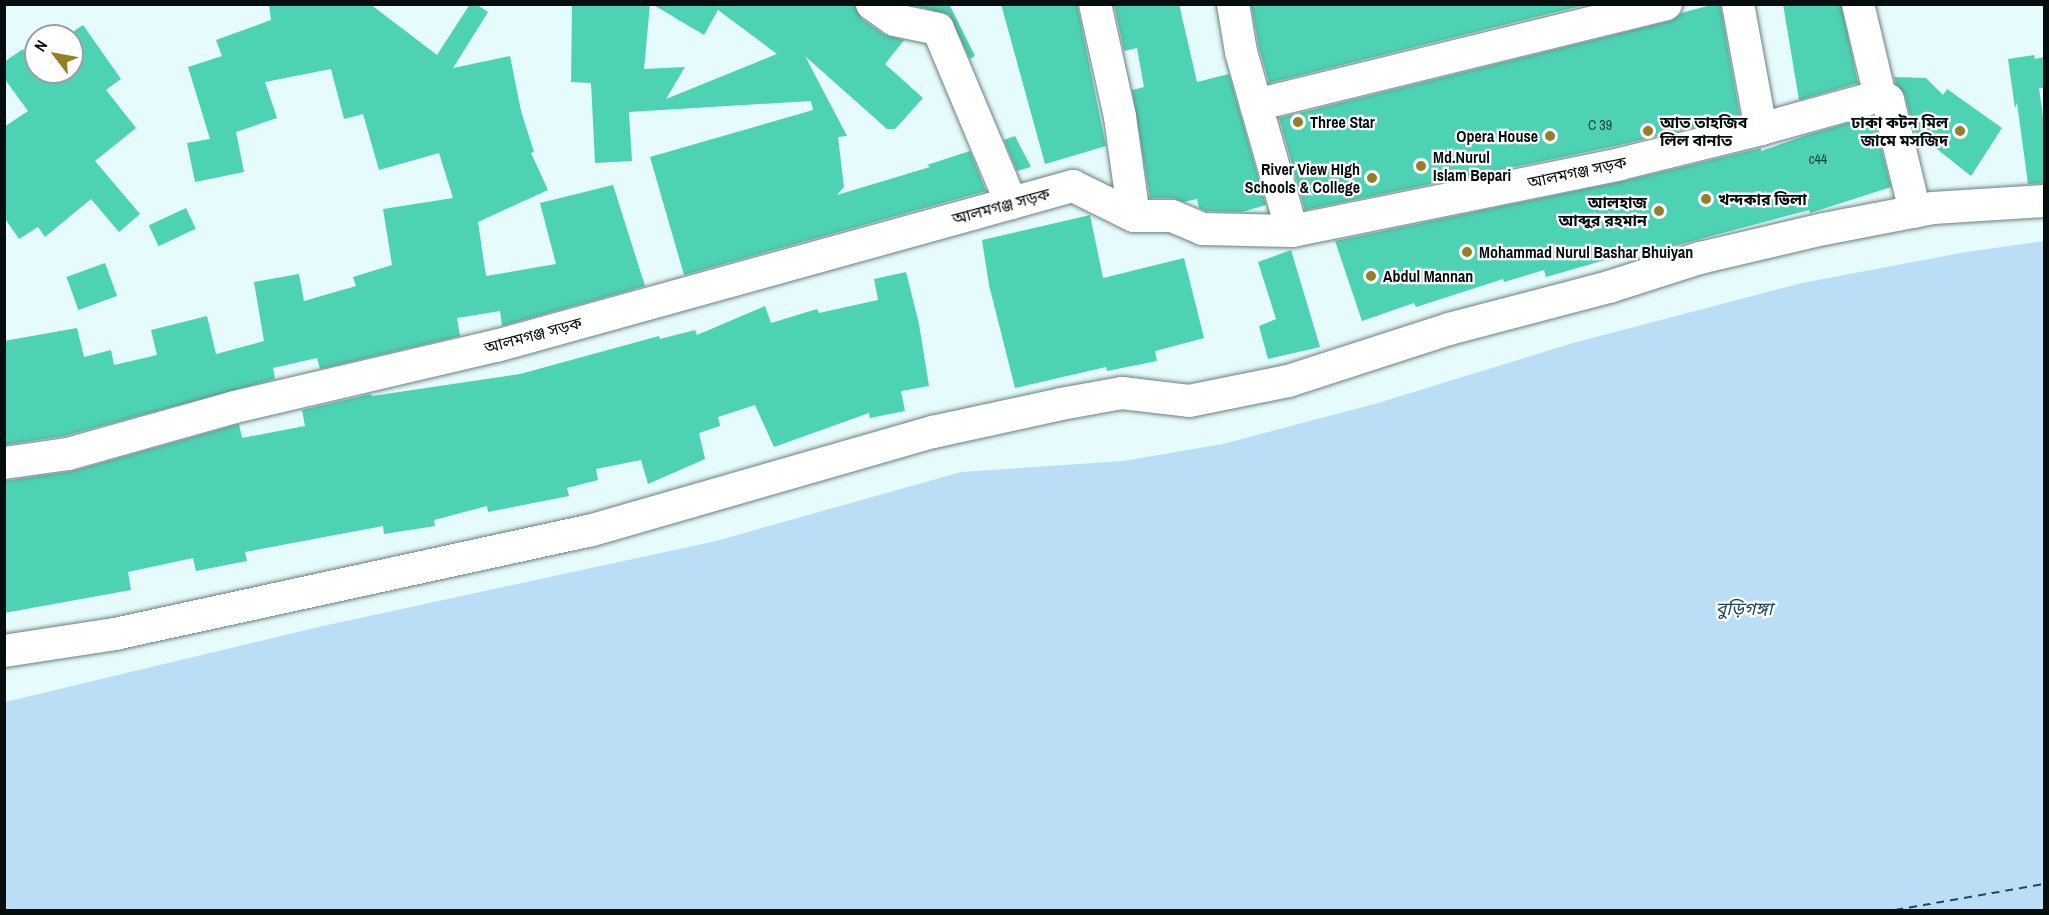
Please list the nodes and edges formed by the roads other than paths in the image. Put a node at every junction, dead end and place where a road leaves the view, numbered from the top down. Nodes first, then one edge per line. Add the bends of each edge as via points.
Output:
1 (872, 4) edge
2 (1095, 4) edge
3 (1233, 4) edge
4 (1666, 4) edge
5 (1738, 4) edge
6 (1858, 4) edge
7 (1880, 96) junction
8 (1257, 105) junction
9 (1761, 129) junction
10 (2044, 201) edge
11 (1011, 203) junction
12 (1915, 212) junction
13 (1134, 216) junction
14 (1292, 231) junction
15 (4, 463) edge
16 (4, 651) edge

1 - 11 street via 895,20 938,29
2 - 13 street via 1120,117
3 - 8 street via 1241,52
4 - 8 street
5 - 9 street
6 - 7 street
7 - 9 street, আলমগঞ্জ সড়ক
7 - 12 street via 1888,100
8 - 14 street
9 - 14 street, আলমগঞ্জ সড়ক via 1620,164
10 - 12 street
11 - 13 street, আলমগঞ্জ সড়ক via 1073,186
11 - 15 street, আলমগঞ্জ সড়ক via 496,346 235,407 68,454
12 - 16 street via 1700,258 1449,329 1288,381 1189,400 1122,393 1061,404 933,432 589,531 115,634
13 - 14 street, আলমগঞ্জ সড়ক via 1172,216 1202,229

